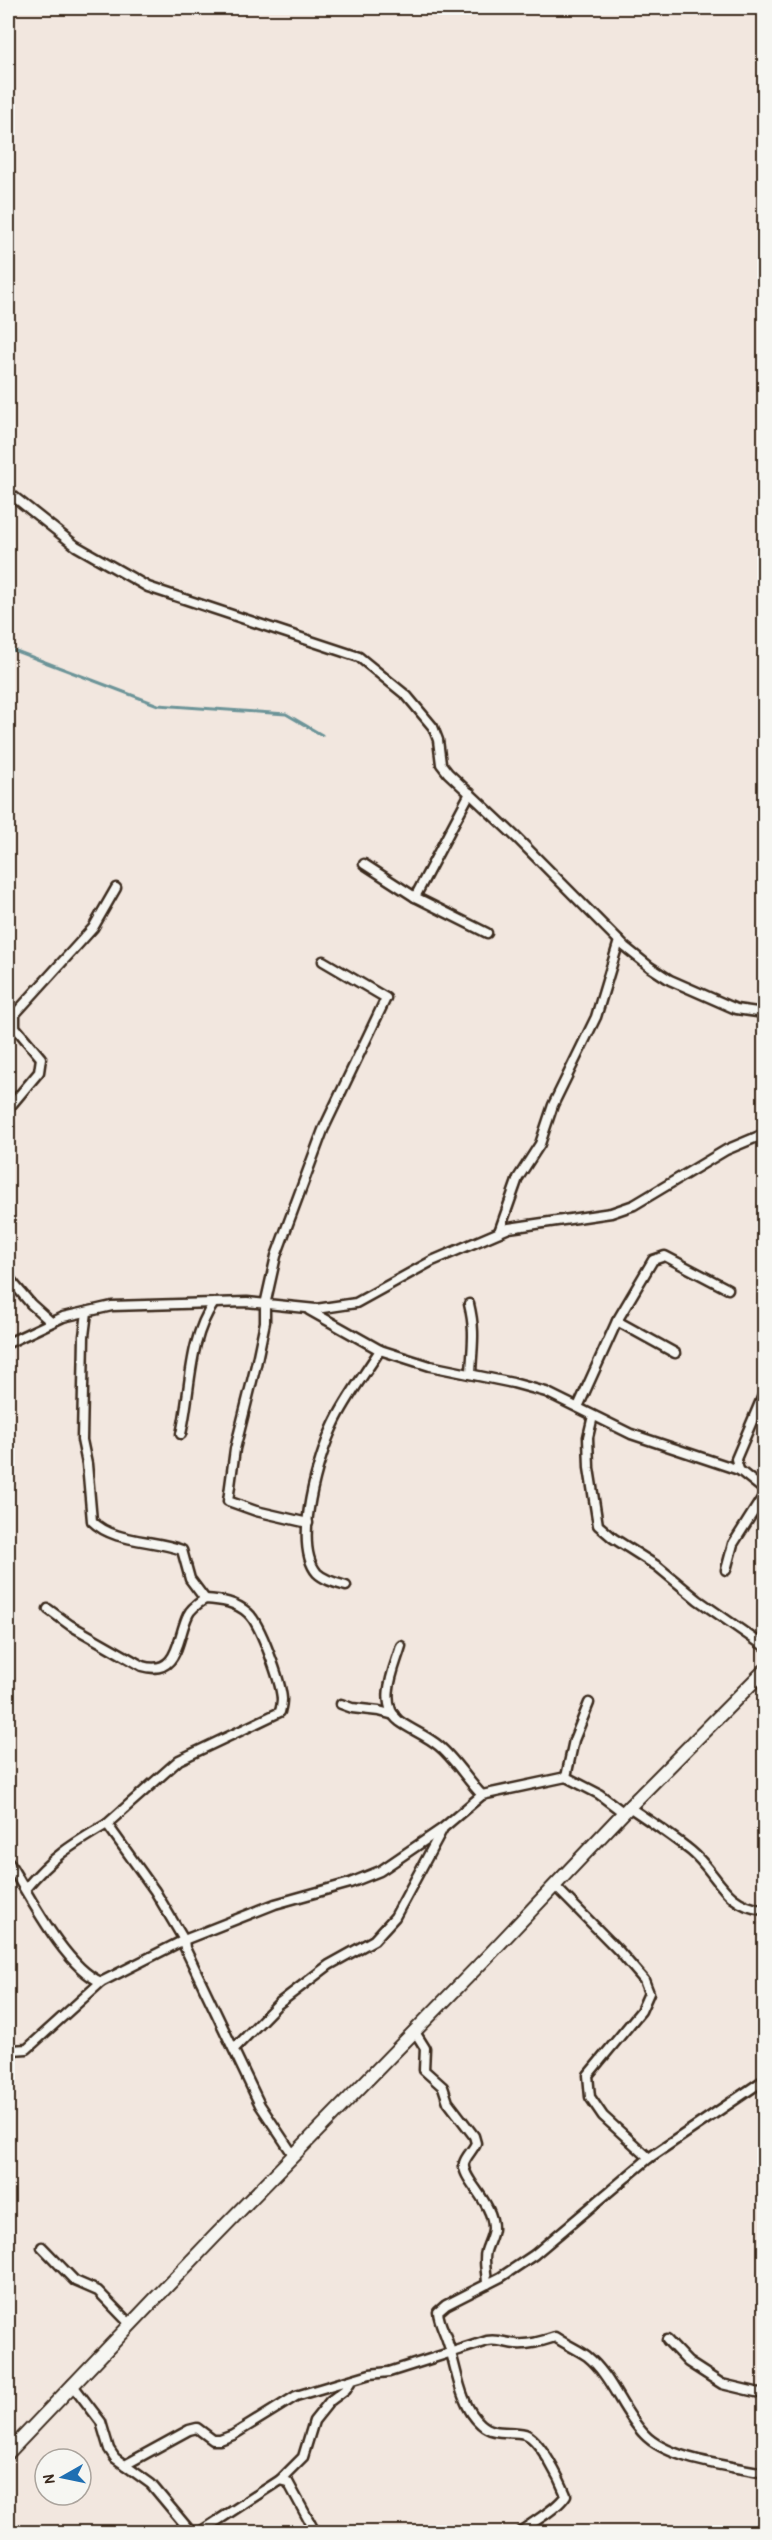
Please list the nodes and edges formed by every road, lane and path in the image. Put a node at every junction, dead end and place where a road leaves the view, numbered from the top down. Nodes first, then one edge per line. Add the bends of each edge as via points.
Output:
1 (8, 492) edge
2 (470, 793) junction
3 (364, 864) dead end
4 (116, 888) dead end
5 (415, 897) junction
6 (487, 933) dead end
7 (619, 941) junction
8 (323, 961) dead end
9 (765, 1013) edge
10 (8, 1109) edge
11 (765, 1134) edge
12 (499, 1232) junction
13 (8, 1277) edge
14 (728, 1289) dead end
15 (214, 1303) junction
16 (469, 1304) dead end
17 (265, 1305) junction
18 (306, 1308) junction
19 (87, 1312) junction
20 (617, 1321) junction
21 (51, 1322) junction
22 (8, 1343) edge
23 (380, 1350) junction
24 (675, 1353) dead end
25 (471, 1374) junction
26 (765, 1393) edge
27 (578, 1407) junction
28 (593, 1416) junction
29 (181, 1434) dead end
30 (739, 1470) junction
31 (765, 1490) edge
32 (765, 1495) edge
33 (308, 1522) junction
34 (726, 1570) dead end
35 (346, 1586) dead end
36 (205, 1599) junction
37 (48, 1609) dead end
38 (401, 1646) dead end
39 (765, 1646) edge
40 (765, 1671) edge
41 (589, 1703) dead end
42 (341, 1704) dead end
43 (394, 1715) junction
44 (566, 1777) junction
45 (482, 1795) junction
46 (627, 1810) junction
47 (107, 1824) junction
48 (443, 1828) junction
49 (8, 1861) edge
50 (554, 1885) junction
51 (26, 1889) junction
52 (765, 1910) edge
53 (184, 1940) junction
54 (101, 1982) junction
55 (415, 2032) junction
56 (234, 2049) junction
57 (9, 2050) edge
58 (765, 2080) edge
59 (294, 2156) junction
60 (649, 2158) junction
61 (42, 2247) dead end
62 (487, 2284) junction
63 (130, 2324) junction
64 (667, 2340) dead end
65 (450, 2352) junction
66 (351, 2381) junction
67 (72, 2384) junction
68 (765, 2394) edge
69 (8, 2453) edge
70 (125, 2465) junction
71 (765, 2473) edge
72 (280, 2480) junction
73 (191, 2532) edge
74 (200, 2532) edge
75 (315, 2532) edge
76 (520, 2532) edge

1 - 2 street via 59,535 148,587 359,657 407,696 433,727 441,764
2 - 5 street
2 - 7 street
3 - 5 street
4 - 10 street via 93,928 15,1014 15,1027 41,1058 39,1072
5 - 6 street
7 - 9 street via 670,980 736,1009
7 - 12 street via 596,1017 553,1105 540,1144 518,1178
8 - 17 street via 386,998 323,1130 276,1256
11 - 12 street via 726,1150 621,1210 576,1220 526,1224
12 - 18 street via 356,1303
13 - 21 street
14 - 20 street via 659,1256
15 - 17 street
15 - 19 street via 137,1304
15 - 29 street via 203,1322
16 - 25 street via 475,1342
17 - 18 street
17 - 33 street via 265,1322 235,1449 228,1501
18 - 23 street
19 - 21 street
19 - 36 street via 82,1440 92,1521 111,1534 182,1550 190,1579
20 - 24 street
20 - 27 street
21 - 22 street
23 - 25 street
23 - 33 street via 325,1444
25 - 27 street via 546,1392
26 - 30 street via 736,1459
27 - 28 street
28 - 30 street via 631,1434
28 - 39 street via 588,1437 589,1468 598,1525
30 - 31 street
32 - 34 street via 734,1544
33 - 35 street via 307,1551 311,1564 318,1574
36 - 37 street via 189,1612 175,1656 153,1669
36 - 47 street via 226,1600 256,1621 278,1678 280,1712 179,1760
38 - 43 street via 388,1691
40 - 46 main road
41 - 44 street via 574,1740
42 - 43 street
43 - 45 street via 440,1747
44 - 45 street
44 - 46 street
45 - 48 street
46 - 50 main road
46 - 52 street via 691,1851 718,1886 737,1901
47 - 51 street via 46,1864
47 - 53 street
48 - 53 street via 380,1871 274,1904
48 - 56 street via 395,1917 374,1940 329,1965 278,2004
49 - 51 street
50 - 55 main road
50 - 60 street via 619,1951 644,1980 649,1993 641,2011 588,2075 591,2097 603,2116
51 - 54 street via 73,1960
53 - 54 street
53 - 56 street
54 - 57 street via 34,2044 21,2051
55 - 59 main road
55 - 62 street via 425,2048 424,2070 443,2087 448,2102 476,2143 464,2169 490,2212 493,2229 485,2252
56 - 59 street via 260,2105
58 - 60 street
59 - 63 main road
60 - 62 street via 534,2255
61 - 63 street via 75,2281 98,2291
62 - 65 street via 438,2312
63 - 67 main road
64 - 68 street via 688,2362 722,2384
65 - 66 street
65 - 71 street via 495,2339 515,2344 555,2337 588,2357 644,2434 665,2449
65 - 76 street via 469,2408 480,2424 494,2432 532,2437 566,2495 560,2504
66 - 70 street via 296,2396 220,2440 213,2440 197,2428 189,2430
66 - 72 street via 314,2421 303,2457
67 - 69 main road
67 - 70 street via 101,2422 109,2449
70 - 73 street via 151,2484
72 - 74 street
72 - 75 street via 288,2482

